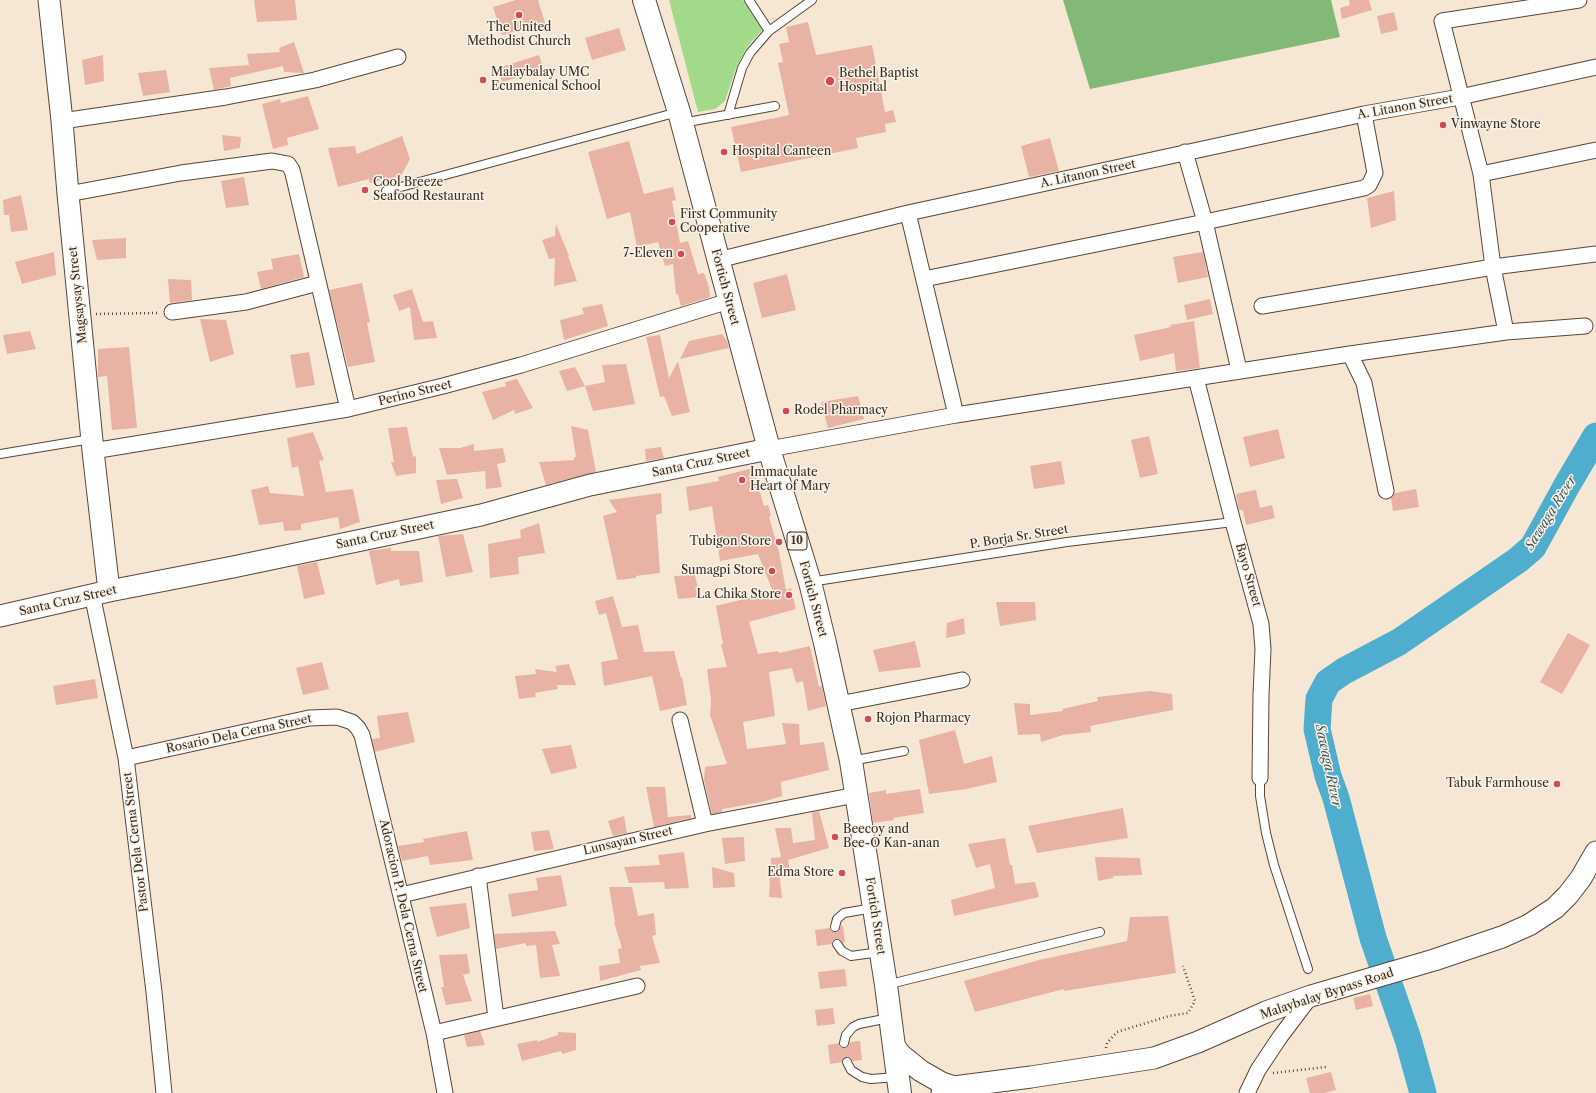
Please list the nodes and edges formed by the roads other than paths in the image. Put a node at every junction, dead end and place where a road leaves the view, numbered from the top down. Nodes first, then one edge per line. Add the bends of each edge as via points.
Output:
1 (49, 0) edge
2 (644, 0) edge
3 (749, 0) edge
4 (812, 0) edge
5 (1579, 0) edge
6 (769, 31) junction
7 (398, 56) dead end
8 (1596, 67) edge
9 (1460, 98) junction
10 (776, 106) dead end
11 (1364, 114) junction
12 (728, 115) junction
13 (680, 118) junction
14 (62, 121) junction
15 (1596, 150) edge
16 (1185, 152) junction
17 (1481, 174) junction
18 (386, 191) dead end
19 (68, 194) junction
20 (908, 213) junction
21 (1205, 222) junction
22 (1596, 254) edge
23 (718, 260) junction
24 (1493, 267) junction
25 (924, 279) junction
26 (318, 283) junction
27 (729, 301) junction
28 (1262, 306) dead end
29 (172, 312) road end
30 (1585, 326) dead end
31 (1506, 332) junction
32 (1350, 354) junction
33 (1239, 370) junction
34 (1196, 378) junction
35 (348, 409) junction
36 (956, 415) junction
37 (93, 445) junction
38 (769, 448) junction
39 (0, 454) edge
40 (1386, 491) dead end
41 (1233, 522) junction
42 (810, 582) junction
43 (100, 592) junction
44 (0, 616) edge
45 (962, 680) dead end
46 (839, 704) junction
47 (680, 720) dead end
48 (352, 722) joint
49 (904, 751) dead end
50 (126, 758) junction
51 (851, 761) junction
52 (1260, 778) joint
53 (856, 795) junction
54 (704, 824) junction
55 (1596, 852) edge
56 (478, 876) junction
57 (401, 895) junction
58 (874, 908) junction
59 (835, 927) dead end
60 (1100, 932) dead end
61 (837, 944) dead end
62 (880, 952) junction
63 (1308, 969) dead end
64 (886, 985) junction
65 (637, 986) dead end
66 (1311, 996) junction
67 (496, 1018) junction
68 (890, 1018) junction
69 (434, 1033) junction
70 (844, 1043) dead end
71 (894, 1046) junction
72 (846, 1062) dead end
73 (899, 1085) edge
74 (948, 1090) edge
75 (164, 1093) edge
76 (445, 1093) edge
77 (1247, 1093) edge

1 - 14 street, Magsaysay Street
2 - 13 highway, Fortich Street / 10
3 - 6 lane
4 - 6 lane
5 - 9 street via 1442,22
6 - 12 lane via 744,63
7 - 14 street via 315,80 226,97
8 - 9 street, A. Litanon Street
9 - 11 street, A. Litanon Street
9 - 17 street
10 - 12 lane
11 - 16 street, A. Litanon Street
11 - 21 street via 1375,173 1369,185
12 - 13 lane
13 - 18 lane
13 - 23 highway, Fortich Street / 10
14 - 19 street, Magsaysay Street
15 - 17 street
16 - 20 street, A. Litanon Street
16 - 21 street
17 - 24 street
19 - 26 street via 181,173 272,161 288,164 292,170
19 - 37 street, Magsaysay Street
20 - 23 street, A. Litanon Street
20 - 25 street
21 - 25 street
21 - 33 street
22 - 24 street
23 - 27 highway, Fortich Street / 10
24 - 28 street
24 - 31 street
25 - 36 street
26 - 29 street via 246,302
26 - 35 street
27 - 35 street, Perino Street via 521,365
27 - 38 highway, Fortich Street / 10
30 - 31 street
31 - 32 street
32 - 33 street
32 - 40 street via 1364,383
33 - 34 street
34 - 36 street
34 - 41 street, Bayo Street
35 - 37 street, Perino Street
36 - 38 street
37 - 39 lane
37 - 43 street, Magsaysay Street
38 - 42 highway, Fortich Street / 10
38 - 43 street, Santa Cruz Street via 590,485 481,515 233,568
41 - 42 lane, P. Borja Sr. Street via 1068,542
41 - 52 street, Bayo Street via 1261,624 1263,649
42 - 46 highway, Fortich Street / 10
43 - 44 street, Santa Cruz Street
43 - 50 street, Pastor Dela Cerna Street
45 - 46 street
46 - 51 highway, Fortich Street / 10
47 - 54 street
48 - 50 street, Rosario Dela Cerna Street via 337,716 310,718
48 - 57 street, Adoracion P. Dela Cerna Street via 362,735
49 - 51 lane
50 - 75 street, Pastor Dela Cerna Street
51 - 53 highway, Fortich Street / 10
52 - 63 lane via 1260,796 1267,839
53 - 54 street, Lunsayan Street
53 - 58 highway, Fortich Street / 10
54 - 56 street, Lunsayan Street
55 - 66 street, Malaybalay Bypass Road via 1568,895 1541,918 1502,937
56 - 57 street, Lunsayan Street
56 - 67 street
57 - 69 street, Adoracion P. Dela Cerna Street
58 - 59 lane via 844,913 837,919
58 - 62 highway, Fortich Street / 10
60 - 64 lane
61 - 62 lane via 850,956
62 - 64 highway, Fortich Street / 10
64 - 68 highway, Fortich Street / 10
65 - 67 street
66 - 74 street, Malaybalay Bypass Road via 1154,1058
66 - 77 street via 1258,1070
67 - 69 street
68 - 70 lane via 859,1024 846,1034
68 - 71 highway, Fortich Street / 10
69 - 76 street, Adoracion P. Dela Cerna Street
71 - 73 highway, Fortich Street / 10
71 - 74 street, Malaybalay Bypass Road via 921,1071 942,1083
72 - 73 lane via 851,1070 862,1077

